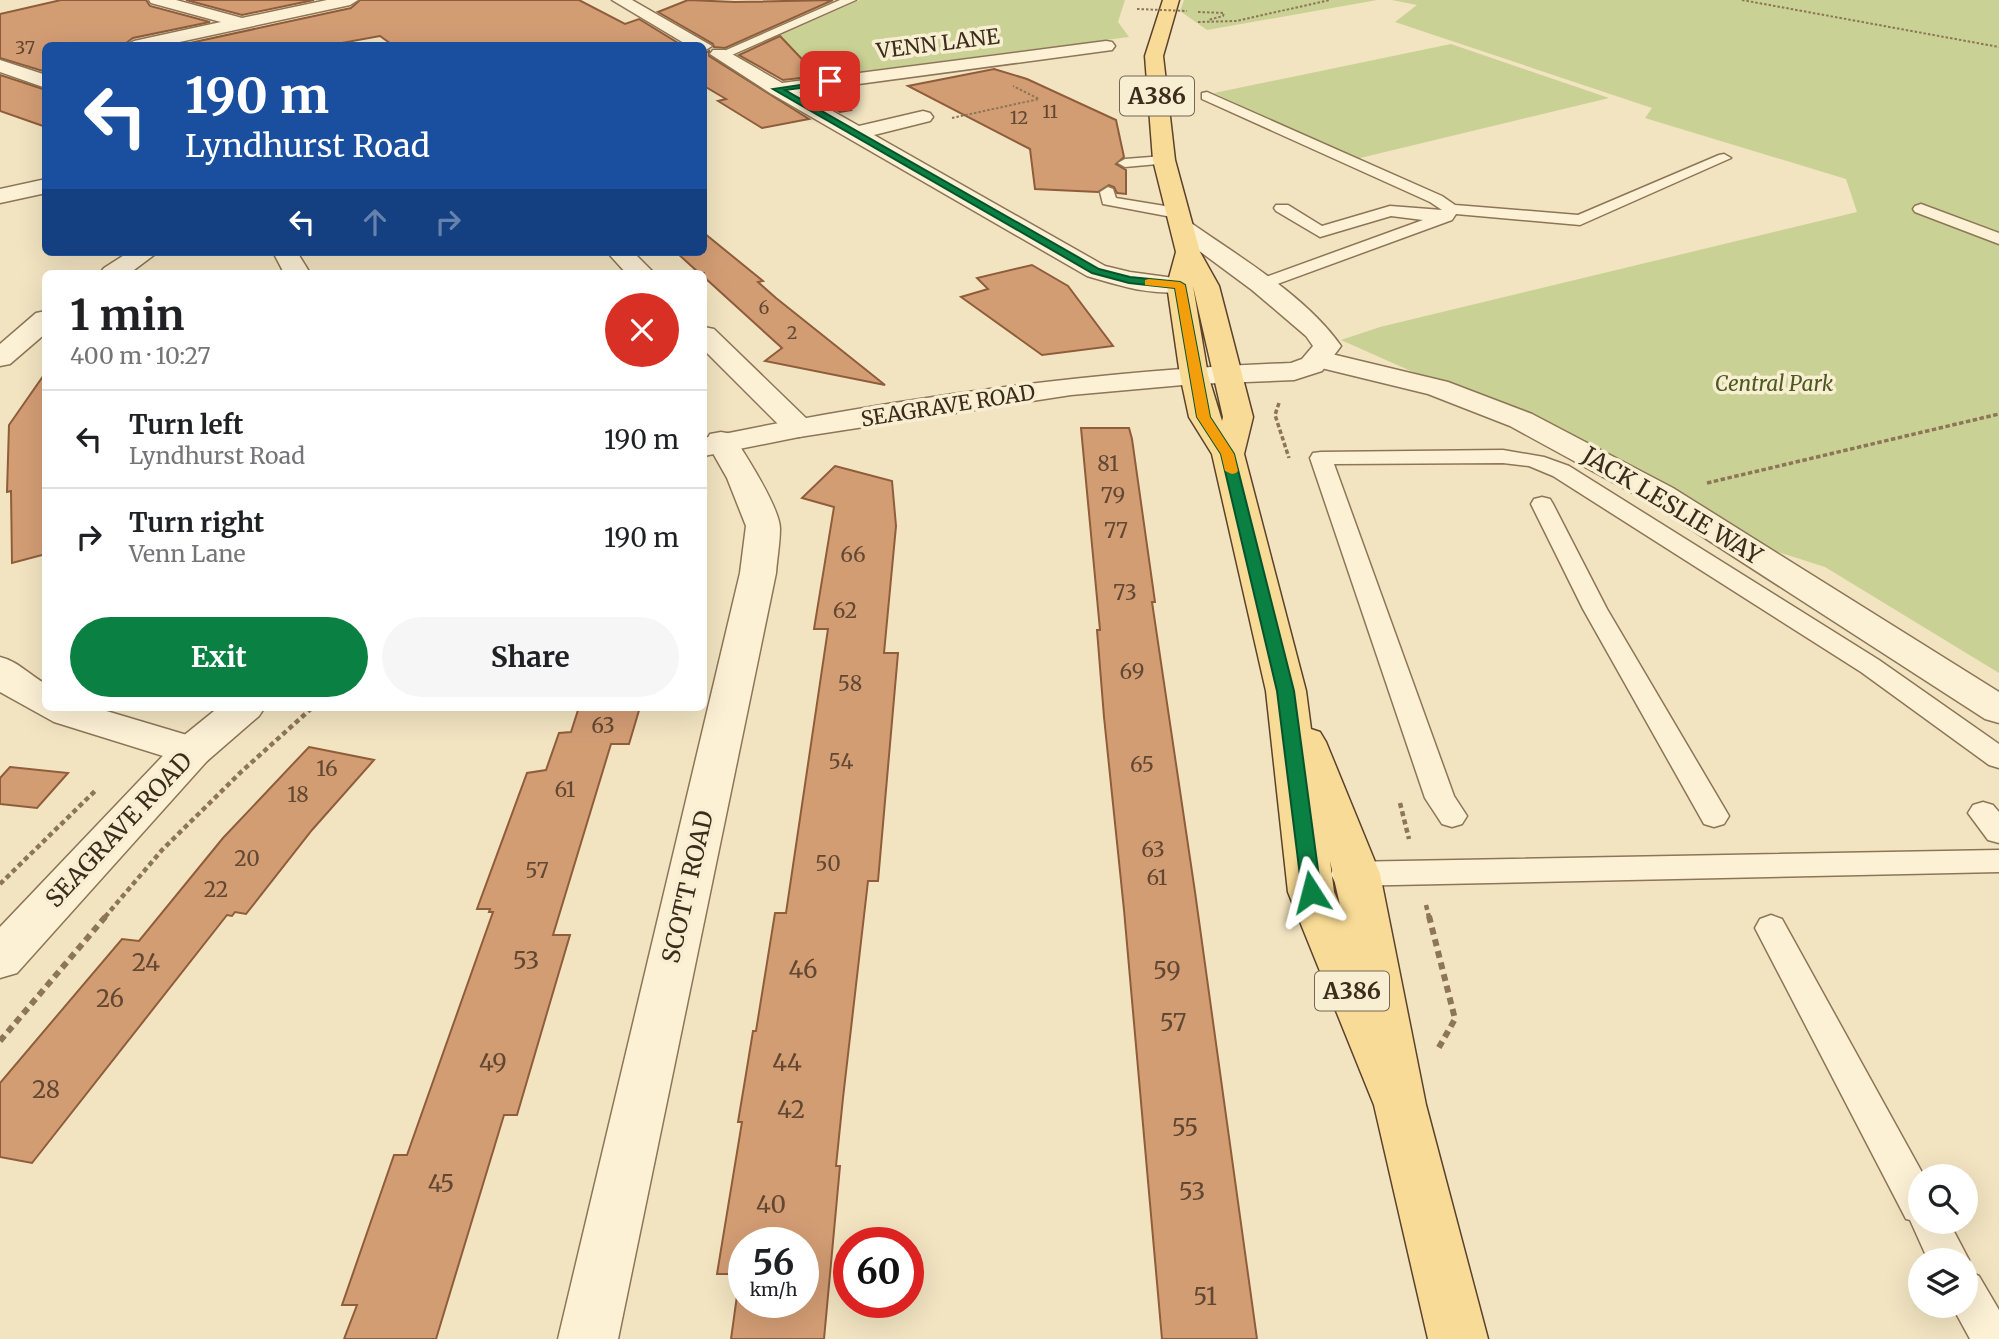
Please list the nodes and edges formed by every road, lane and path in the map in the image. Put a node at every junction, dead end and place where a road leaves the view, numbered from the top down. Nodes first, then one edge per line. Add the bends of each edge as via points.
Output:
1 (157, 0) edge
2 (350, 0) edge
3 (620, 0) edge
4 (850, 0) edge
5 (1171, 0) edge
6 (1330, 0) edge
7 (1742, 0) edge
8 (1137, 9) dead end
9 (242, 22) junction
10 (152, 42) edge
11 (692, 42) edge
12 (1106, 46) dead end
13 (1999, 47) edge
14 (714, 55) edge
15 (42, 65) edge
16 (5, 70) edge
17 (42, 81) edge
18 (777, 89) junction
19 (1207, 96) dead end
20 (923, 117) dead end
21 (855, 133) junction
22 (1724, 158) dead end
23 (1164, 160) junction
24 (1125, 163) dead end
25 (42, 187) edge
26 (1108, 192) dead end
27 (0, 196) edge
28 (1282, 208) dead end
29 (1920, 209) dead end
30 (1449, 213) junction
31 (1183, 231) junction
32 (1999, 239) edge
33 (140, 256) edge
34 (623, 256) edge
35 (118, 270) edge
36 (637, 270) edge
37 (1180, 285) junction
38 (1261, 285) junction
39 (42, 322) edge
40 (707, 338) edge
41 (0, 358) edge
42 (1319, 359) junction
43 (1228, 374) junction
44 (1194, 375) junction
45 (1999, 414) edge
46 (799, 428) junction
47 (712, 444) edge
48 (1284, 447) dead end
49 (1228, 454) junction
50 (1289, 460) dead end
51 (1759, 471) dead end
52 (1542, 504) dead end
53 (0, 669) edge
54 (1286, 691) junction
55 (42, 699) edge
56 (1999, 710) edge
57 (64, 711) edge
58 (240, 711) edge
59 (309, 711) edge
60 (191, 751) junction
61 (1999, 758) edge
62 (1397, 792) dead end
63 (1999, 813) edge
64 (1452, 816) dead end
65 (1714, 816) dead end
66 (1999, 832) edge
67 (1999, 861) edge
68 (1418, 873) junction
69 (1357, 874) junction
70 (1308, 877) junction
71 (1771, 928) dead end
72 (0, 959) edge
73 (0, 1041) edge
74 (1400, 1105) junction
75 (1908, 1184) edge
76 (1978, 1313) edge
77 (588, 1339) edge
78 (1458, 1339) edge
79 (1993, 1339) edge

1 - 9 street
2 - 9 street
3 - 11 street
4 - 14 lane
5 - 23 main road, A386 via 1154,56
6 - 8 path, bridge via 1236,21 1198,22 1224,13
7 - 13 path
9 - 10 street
12 - 18 street, VENN LANE
14 - 18 street
15 - 16 street
16 - 17 street
18 - 21 street
19 - 30 lane via 1436,199
20 - 21 street
21 - 37 street via 1096,271
22 - 30 lane via 1580,220
23 - 24 lane
23 - 31 main road, A386
25 - 27 street
26 - 31 lane via 1109,201 1149,210
28 - 30 lane via 1320,232 1390,211
29 - 32 lane
30 - 38 lane
31 - 37 main road, A386
31 - 38 street
31 - 43 main road via 1206,286
33 - 35 street
34 - 36 street
37 - 44 main road, A386
38 - 42 street via 1316,330 1327,346
39 - 41 street
40 - 46 street
42 - 43 street, SEAGRAVE ROAD via 1294,371
42 - 56 street, JACK LESLIE WAY via 1438,388 1532,425 1661,495
43 - 44 street, SEAGRAVE ROAD
43 - 49 main road, A386 via 1238,417
44 - 46 street, SEAGRAVE ROAD via 1072,386
44 - 49 main road, A386 via 1204,417
45 - 51 path
46 - 47 street, SEAGRAVE ROAD
47 - 77 street, SCOTT ROAD via 743,478 763,526 758,573
48 - 50 path
49 - 54 main road, A386
52 - 65 lane via 1595,609
53 - 55 street
54 - 69 main road, A386
54 - 70 main road, A386
57 - 60 street
58 - 60 street, SEAGRAVE ROAD
59 - 73 path via 163,850
60 - 72 street, SEAGRAVE ROAD
61 - 64 lane via 1870,666 1538,460 1494,456 1321,458 1440,798
62 - 68 path
63 - 66 lane via 1983,813
67 - 68 lane
68 - 69 lane
68 - 74 path via 1455,1019
69 - 70 lane
69 - 74 main road, A386
70 - 74 main road, A386
71 - 75 lane
74 - 78 main road, A386
76 - 79 lane

